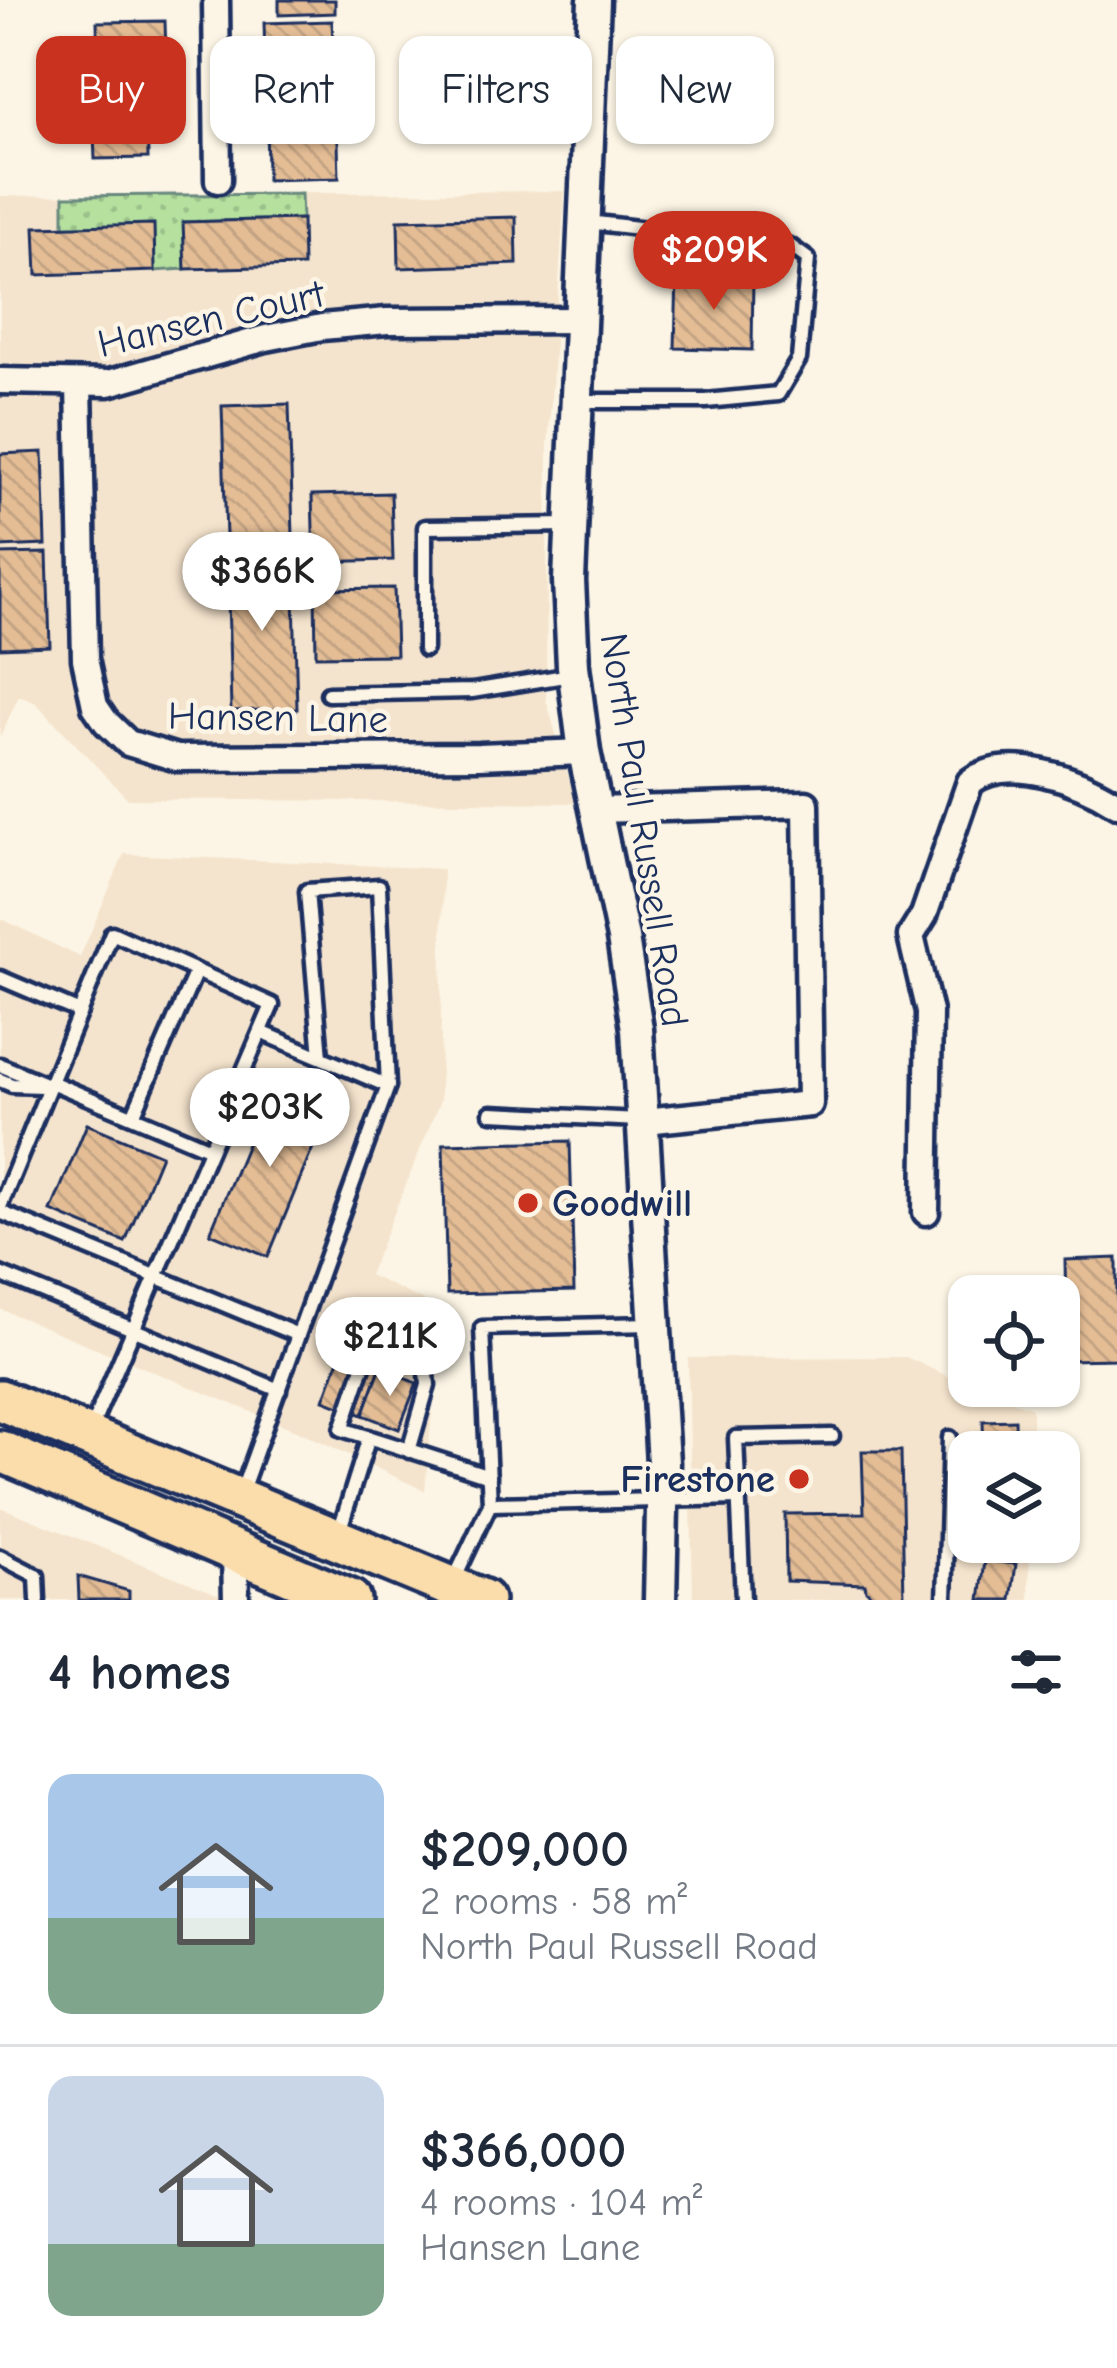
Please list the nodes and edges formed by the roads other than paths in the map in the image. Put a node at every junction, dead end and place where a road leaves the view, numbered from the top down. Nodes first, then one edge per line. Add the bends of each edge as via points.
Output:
1 (216, 0) edge
2 (595, 0) edge
3 (218, 180) dead end
4 (587, 222) junction
5 (582, 320) junction
6 (0, 381) edge
7 (79, 385) junction
8 (578, 400) junction
9 (571, 525) junction
10 (425, 649) dead end
11 (574, 675) junction
12 (328, 694) dead end
13 (584, 752) junction
14 (1117, 804) edge
15 (596, 810) junction
16 (196, 971) junction
17 (0, 978) edge
18 (80, 1012) junction
19 (261, 1032) junction
20 (321, 1058) junction
21 (0, 1065) edge
22 (0, 1080) edge
23 (50, 1084) junction
24 (388, 1086) junction
25 (491, 1113) dead end
26 (133, 1116) junction
27 (645, 1120) junction
28 (210, 1149) junction
29 (0, 1209) edge
30 (926, 1212) dead end
31 (0, 1274) edge
32 (155, 1276) junction
33 (656, 1324) junction
34 (133, 1329) junction
35 (298, 1335) junction
36 (278, 1390) junction
37 (0, 1400) edge
38 (832, 1436) dead end
39 (368, 1437) junction
40 (87, 1438) junction
41 (410, 1450) junction
42 (6, 1453) edge
43 (489, 1476) junction
44 (101, 1494) junction
45 (239, 1498) junction
46 (738, 1498) junction
47 (664, 1500) junction
48 (948, 1503) edge
49 (490, 1504) junction
50 (337, 1539) junction
51 (235, 1552) junction
52 (0, 1557) edge
53 (467, 1593) edge
54 (38, 1600) edge
55 (236, 1600) edge
56 (350, 1600) edge
57 (660, 1600) edge
58 (742, 1600) edge
59 (945, 1600) edge

1 - 3 street
2 - 4 street, North Paul Russell Road
4 - 5 street, North Paul Russell Road
4 - 8 lane via 790,246 808,259 799,359 778,394
5 - 7 street, Hansen Court via 322,327
5 - 8 street, North Paul Russell Road
6 - 7 street, Hansen Court
7 - 13 street, Hansen Lane via 85,659 95,706 128,743 177,758
8 - 9 street, North Paul Russell Road
9 - 10 lane via 425,526
9 - 11 street, North Paul Russell Road
11 - 12 lane via 472,692
11 - 13 street, North Paul Russell Road
13 - 15 street, North Paul Russell Road
14 - 30 street via 1041,773 1004,768 970,782 910,936 929,1012
15 - 27 street, North Paul Russell Road via 623,938
15 - 27 street via 806,804 810,1104
16 - 18 lane via 112,933
16 - 19 lane via 272,1005
16 - 26 lane
17 - 18 lane
18 - 23 lane
19 - 20 lane
19 - 28 lane
20 - 24 lane
20 - 24 lane via 307,891 379,886
21 - 23 lane
22 - 23 lane
23 - 26 lane
23 - 29 lane
24 - 35 lane
25 - 27 lane
26 - 28 lane
27 - 33 street, North Paul Russell Road
28 - 32 lane
29 - 32 lane
31 - 34 lane
32 - 34 lane
32 - 35 lane
33 - 43 lane via 482,1328
33 - 47 street, North Paul Russell Road
34 - 36 lane
34 - 40 lane
35 - 36 lane
36 - 45 lane
37 - 40 main road
38 - 46 lane via 736,1438
39 - 41 lane
39 - 41 lane via 342,1429 377,1325 424,1343 428,1385
39 - 50 lane
40 - 42 main road via 68,1450
40 - 44 main road
40 - 45 main road
41 - 43 lane
42 - 44 main road
43 - 49 lane
44 - 51 main road
45 - 50 main road
46 - 47 lane
46 - 58 lane
47 - 49 lane
47 - 57 street, North Paul Russell Road
48 - 59 lane
49 - 53 lane
50 - 53 main road
51 - 55 street
51 - 56 main road
52 - 54 lane via 37,1576

